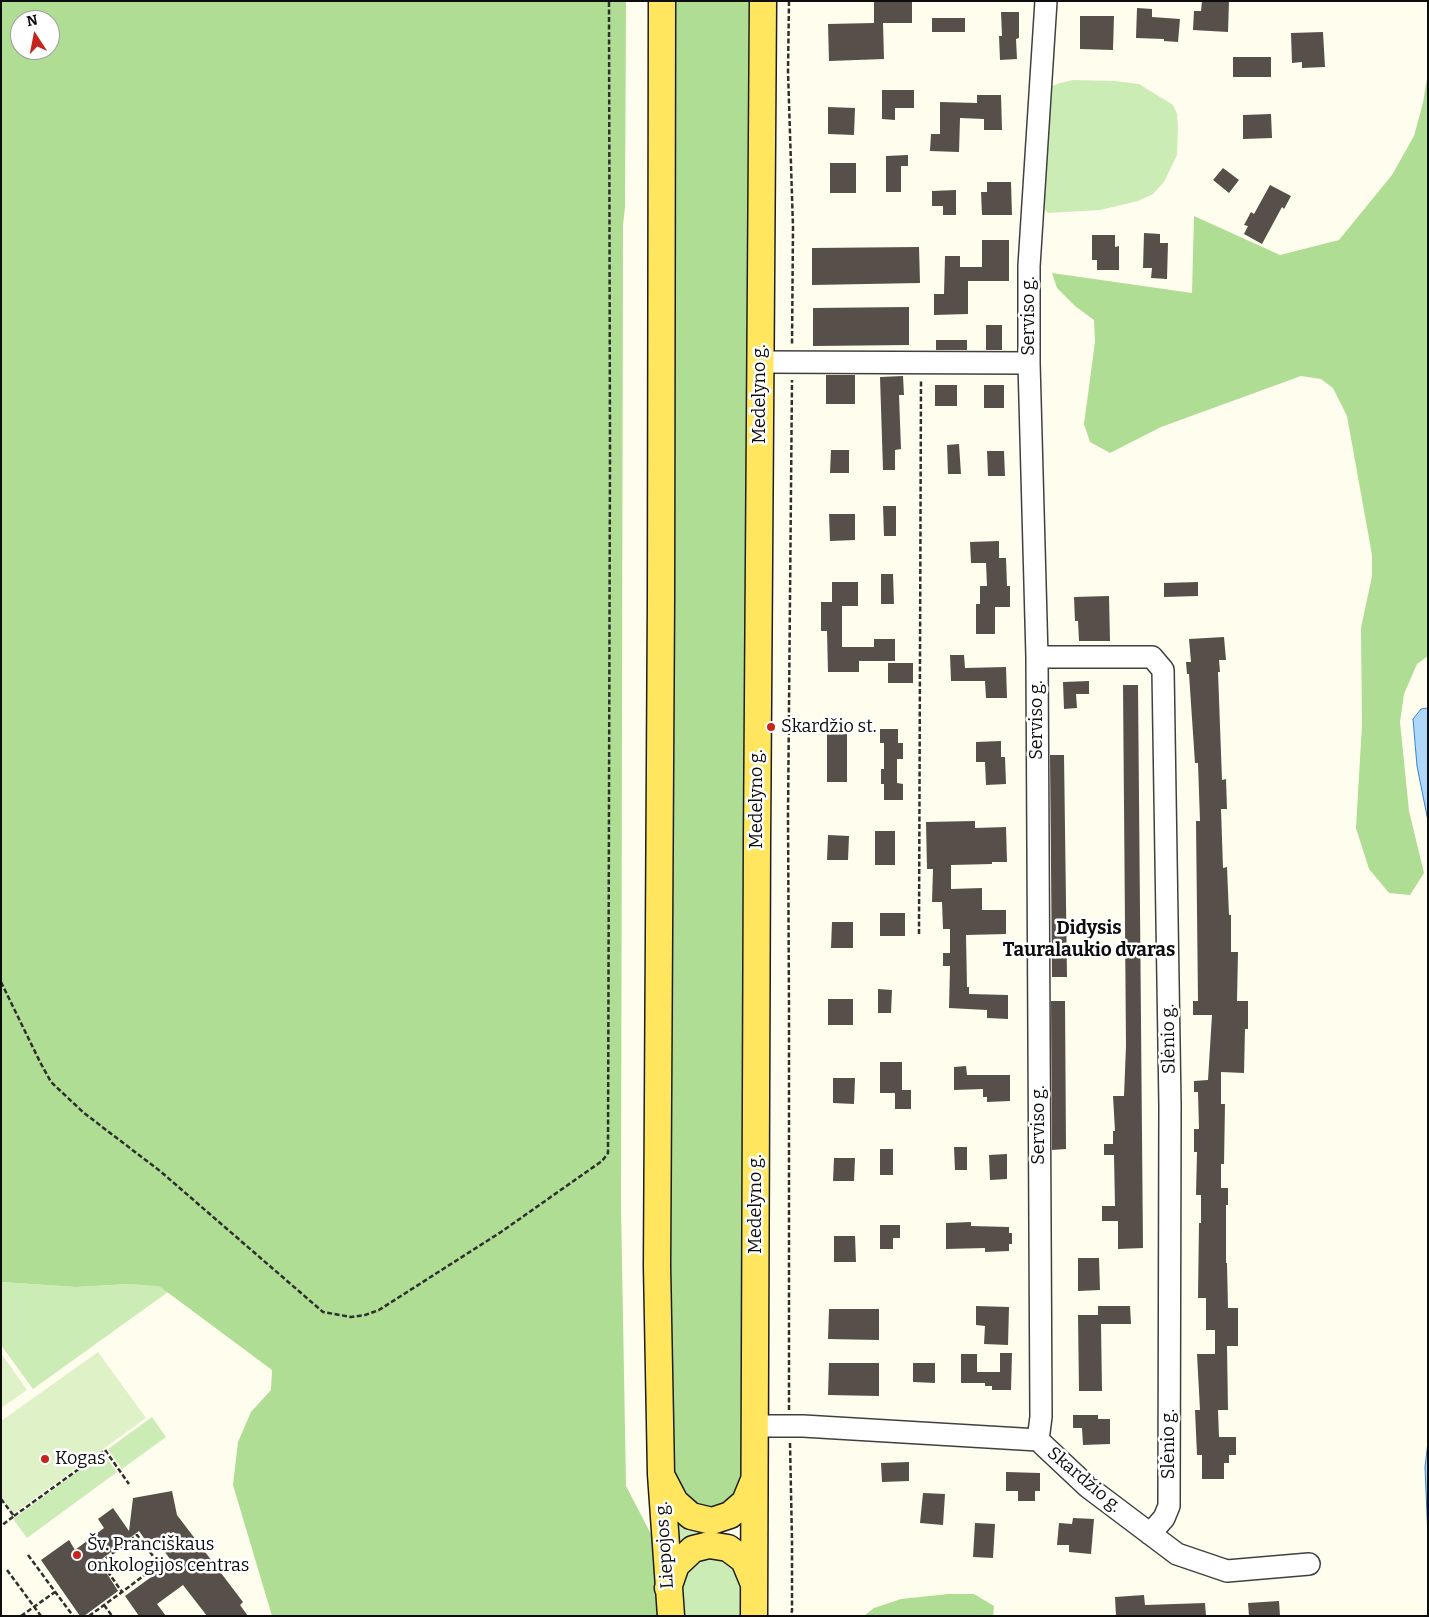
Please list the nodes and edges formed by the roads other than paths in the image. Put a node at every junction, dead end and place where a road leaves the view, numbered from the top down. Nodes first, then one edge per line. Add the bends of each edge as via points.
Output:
1 (662, 1) edge
2 (763, 1) edge
3 (1046, 1) edge
4 (760, 362) junction
5 (1029, 363) junction
6 (1037, 656) junction
7 (755, 1426) junction
8 (1038, 1440) junction
9 (661, 1474) junction
10 (755, 1477) junction
11 (1150, 1534) junction
12 (1309, 1564) dead end
13 (754, 1585) junction
14 (668, 1589) junction
15 (671, 1616) edge
16 (754, 1616) edge

1 - 9 main road via 657,1266
2 - 4 main road, Medelyno g.
3 - 5 street, Serviso g. via 1029,266
4 - 5 street
4 - 7 main road, Medelyno g.
5 - 6 street, Serviso g.
6 - 8 street, Serviso g. via 1041,1417
6 - 11 street, Slėnio g. via 1152,657 1163,670 1170,1106 1169,1506 1164,1518
7 - 8 street, Skardžio g.
7 - 10 main road, Medelyno g.
8 - 11 street, Skardžio g. via 1088,1487
9 - 10 main road via 676,1502 691,1516 712,1521 730,1515 745,1502
9 - 14 main road, Liepojos g.
10 - 13 main road
11 - 12 street, Skardžio g. via 1177,1554 1228,1571
13 - 14 main road via 744,1560 728,1548 709,1545 693,1549 676,1565
13 - 16 main road
14 - 15 main road, Liepojos g.

